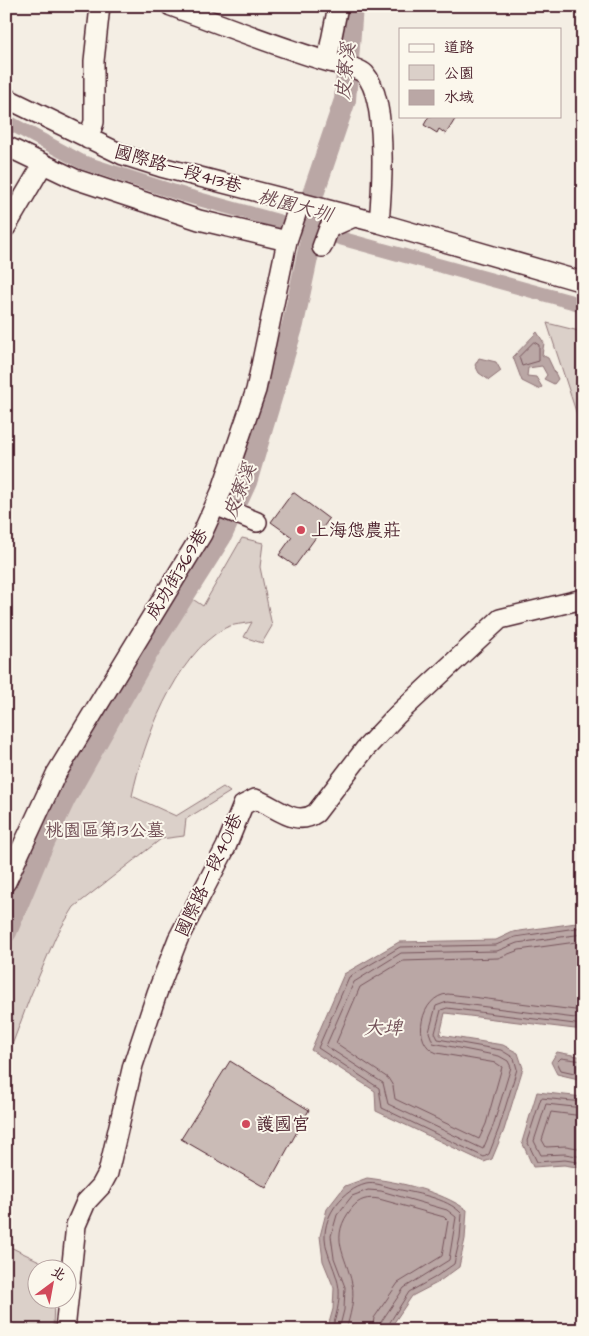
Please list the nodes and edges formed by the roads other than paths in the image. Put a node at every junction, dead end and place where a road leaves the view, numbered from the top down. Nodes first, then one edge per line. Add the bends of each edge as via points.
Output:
1 (100, 6) edge
2 (171, 6) edge
3 (338, 6) edge
4 (330, 62) junction
5 (6, 98) edge
6 (88, 139) junction
7 (6, 146) edge
8 (44, 164) junction
9 (300, 202) junction
10 (332, 220) junction
11 (379, 223) junction
12 (6, 227) edge
13 (287, 241) junction
14 (322, 247) dead end
15 (583, 282) edge
16 (215, 506) junction
17 (257, 522) dead end
18 (583, 599) edge
19 (6, 882) edge
20 (65, 1330) edge

1 - 6 street via 94,61 94,122
2 - 4 street
3 - 4 street
4 - 11 street via 363,72 373,85 381,135
5 - 6 street, 國際路一段413巷
6 - 9 street, 國際路一段413巷 via 161,168
7 - 8 street
8 - 12 street
8 - 13 street via 75,179 199,220
9 - 10 street, 國際路一段413巷
9 - 13 street, 成功街369巷
10 - 11 street via 354,217
10 - 14 street
11 - 15 street
13 - 16 street, 成功街369巷 via 256,390
16 - 17 street
16 - 19 street, 成功街369巷 via 202,534 56,774
18 - 20 street, 國際路一段401巷 via 500,619 398,714 316,813 308,818 297,819 255,799 243,804 226,847 178,939 157,993 134,1065 108,1173 80,1212

